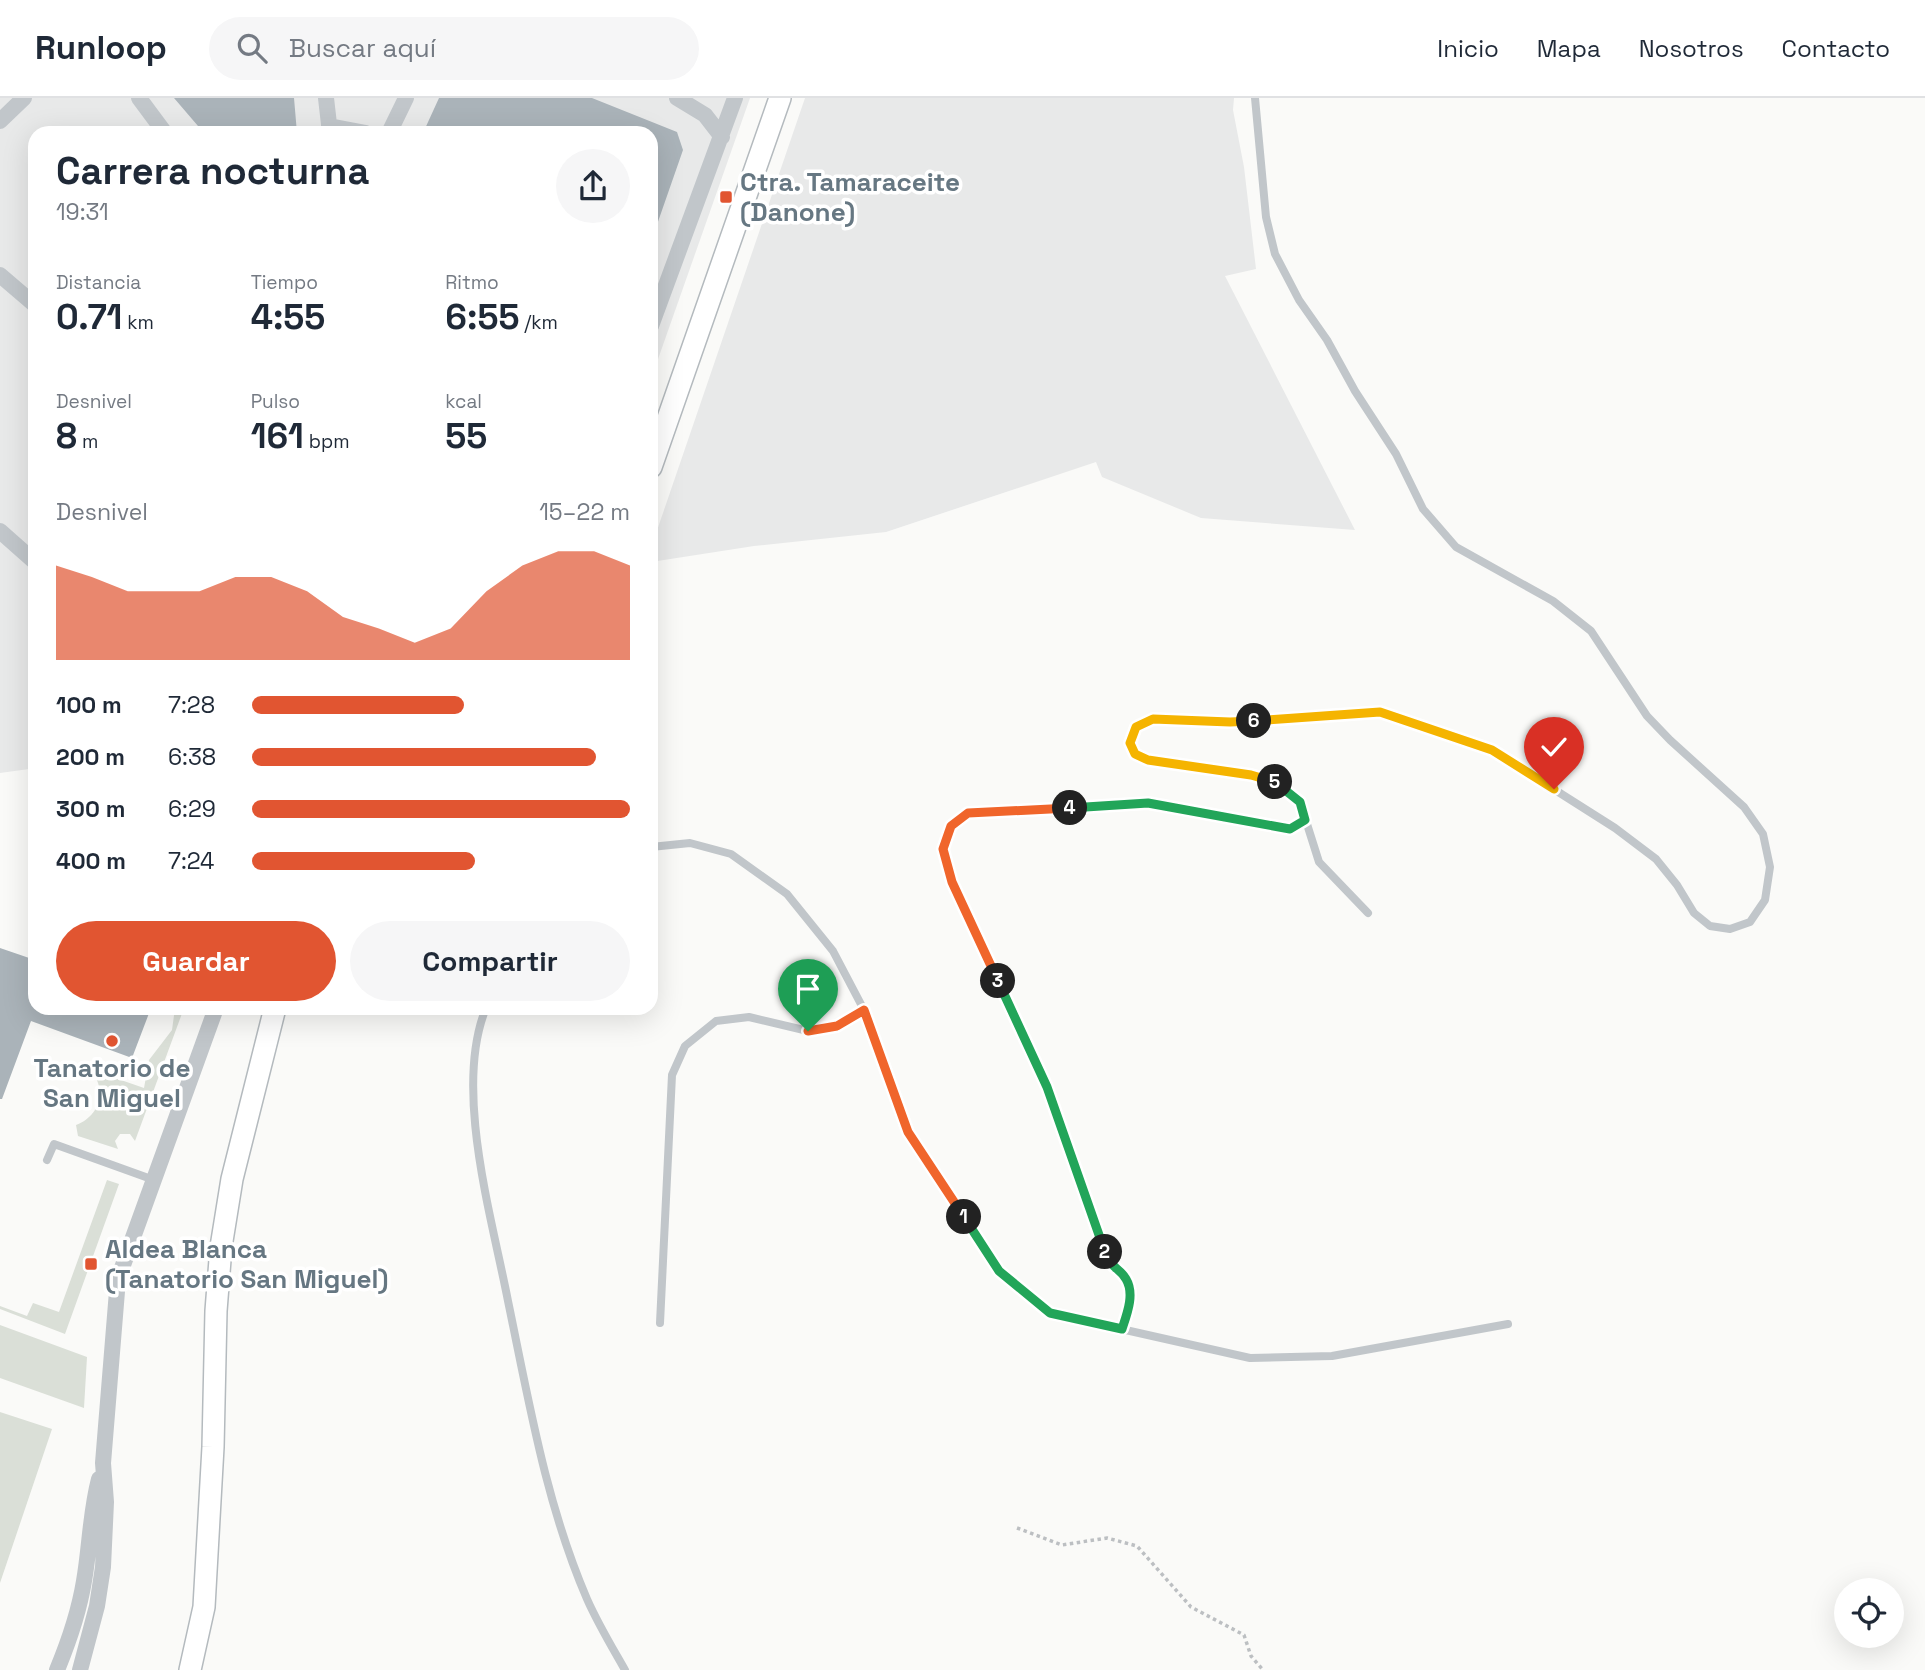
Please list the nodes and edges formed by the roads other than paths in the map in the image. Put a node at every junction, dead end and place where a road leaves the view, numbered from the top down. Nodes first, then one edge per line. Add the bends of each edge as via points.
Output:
1 (24, 98) edge
2 (139, 98) edge
3 (326, 98) edge
4 (406, 98) edge
5 (677, 98) edge
6 (735, 98) edge
7 (780, 98) edge
8 (1255, 98) edge
9 (0, 121) edge
10 (160, 126) edge
11 (330, 126) edge
12 (392, 126) edge
13 (722, 137) junction
14 (0, 275) edge
15 (28, 299) edge
16 (658, 307) edge
17 (658, 447) edge
18 (0, 531) edge
19 (28, 556) edge
20 (658, 846) edge
21 (1368, 913) dead end
22 (864, 1010) junction
23 (213, 1015) edge
24 (273, 1015) edge
25 (483, 1015) edge
26 (47, 1160) dead end
27 (154, 1180) junction
28 (660, 1323) dead end
29 (1508, 1324) dead end
30 (103, 1463) junction
31 (57, 1670) edge
32 (80, 1670) edge
33 (190, 1670) edge
34 (625, 1670) edge

1 - 9 street
2 - 10 street
3 - 11 street
4 - 12 street
5 - 13 street via 705,115
6 - 13 street
7 - 17 main road
8 - 21 lane via 1266,217 1275,254 1396,454 1423,509 1456,547 1553,601 1591,631 1647,716 1744,807 1763,834 1770,867 1765,900 1750,922 1730,929 1710,926 1694,913 1656,859 1492,750 1380,712 1230,722 1153,719 1136,727 1130,743 1135,754 1148,760 1279,783 1300,802 1319,862
13 - 16 street
14 - 15 street
18 - 19 street
20 - 22 lane via 690,843 731,854 787,894 833,951
22 - 28 lane via 837,1026 808,1031 749,1017 716,1021 685,1046 672,1075
22 - 29 lane via 908,1132 999,1271 1050,1313 1250,1358 1332,1356
23 - 27 street
24 - 33 main road via 232,1179 220,1247 204,1607
25 - 34 lane via 477,1029 473,1083 478,1153 540,1455 588,1600
26 - 27 lane via 54,1144
27 - 30 street via 118,1279
30 - 31 street via 93,1503 84,1581
30 - 32 street via 103,1567

